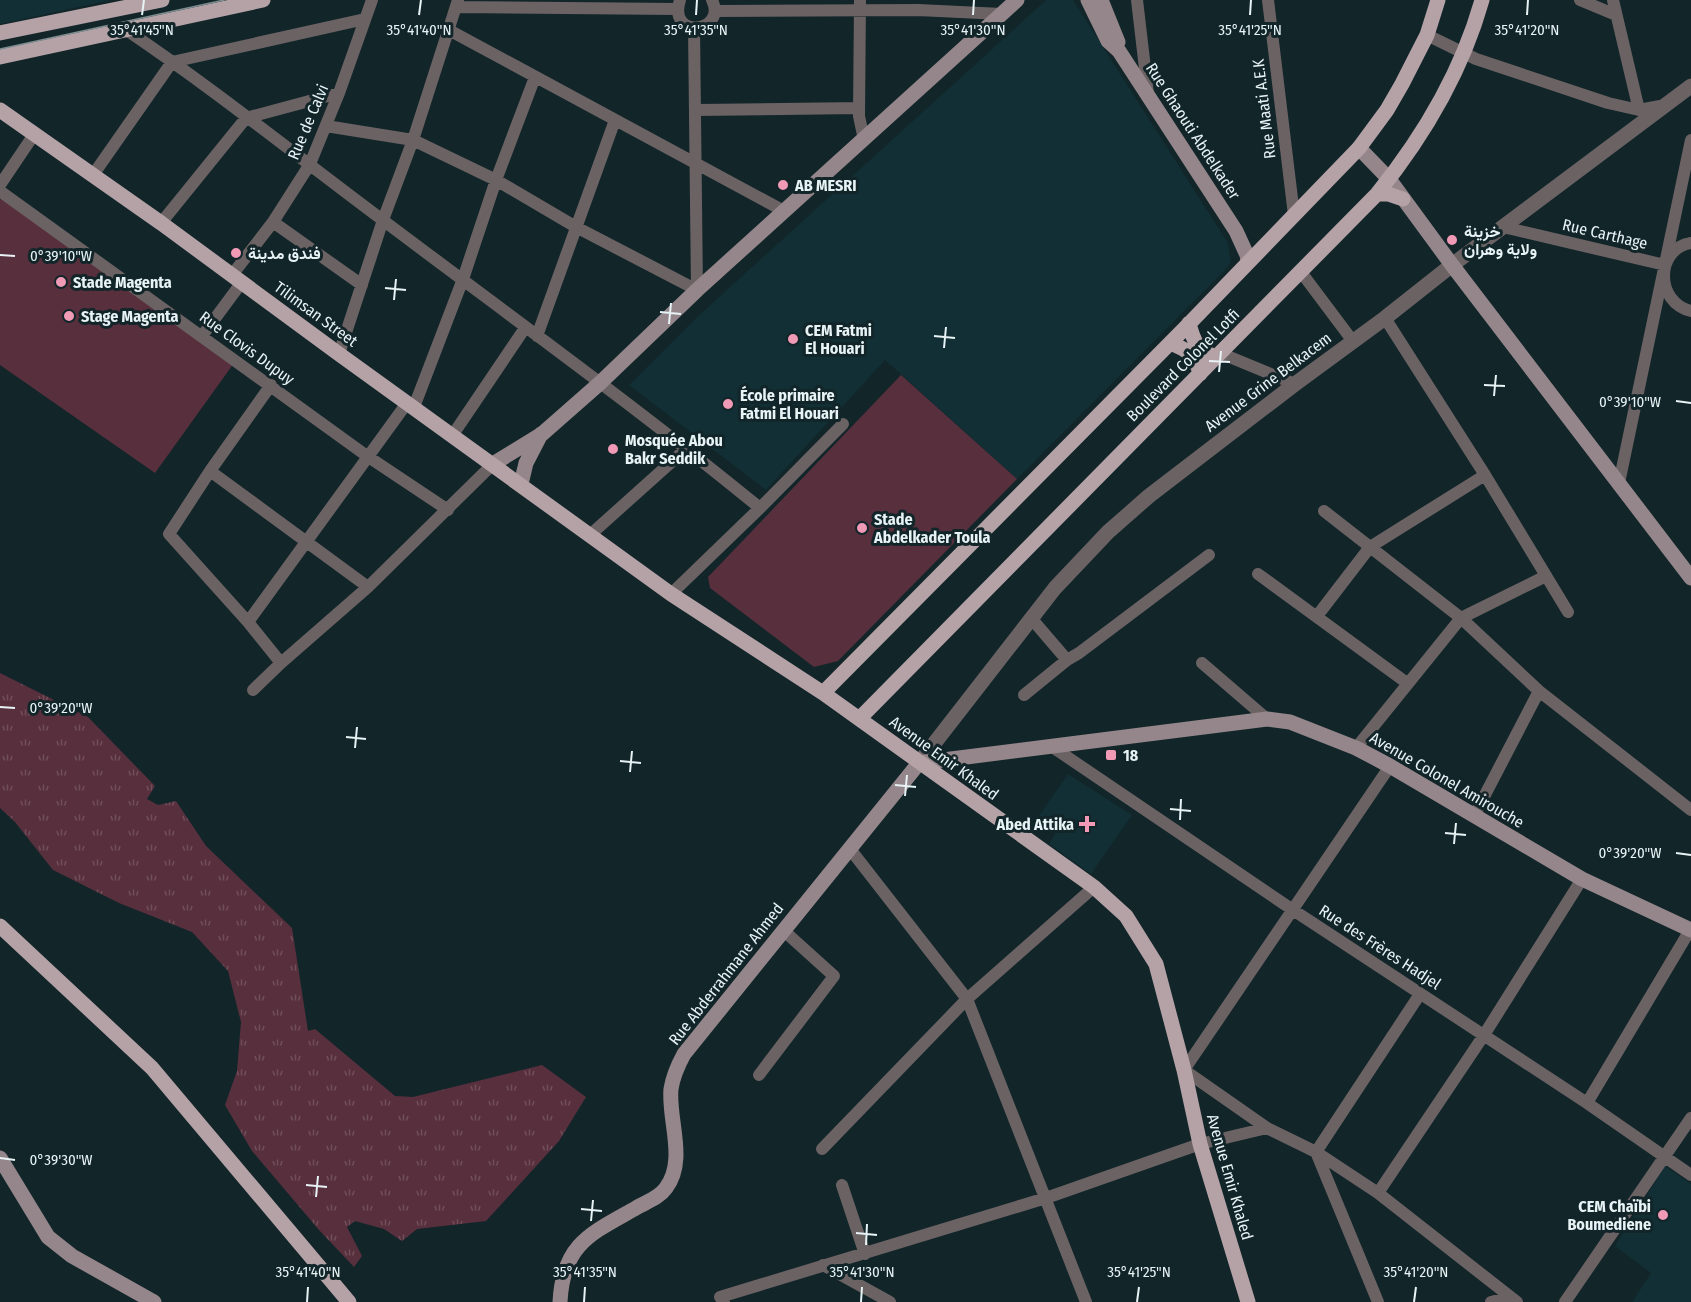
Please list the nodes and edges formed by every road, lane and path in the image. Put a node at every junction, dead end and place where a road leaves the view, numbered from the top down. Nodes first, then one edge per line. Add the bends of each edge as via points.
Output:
1 (162, 0) edge
2 (263, 0) edge
3 (372, 0) edge
4 (1017, 0) edge
5 (1088, 0) edge
6 (1101, 0) edge
7 (1137, 0) edge
8 (1268, 0) edge
9 (1438, 0) edge
10 (1482, 0) edge
11 (1580, 0) edge
12 (1613, 0) edge
13 (457, 4) edge
14 (679, 4) edge
15 (713, 5) edge
16 (860, 5) edge
17 (919, 5) edge
18 (1002, 14) junction
19 (1616, 15) junction
20 (365, 19) junction
21 (694, 28) junction
22 (125, 29) junction
23 (447, 29) junction
24 (0, 33) edge
25 (1426, 35) junction
26 (1119, 51) junction
27 (1464, 53) junction
28 (0, 57) edge
29 (172, 62) junction
30 (535, 76) junction
31 (1691, 86) edge
32 (339, 93) junction
33 (1148, 96) junction
34 (1664, 105) junction
35 (1620, 106) junction
36 (859, 108) junction
37 (0, 110) edge
38 (696, 110) junction
39 (1639, 110) junction
40 (246, 118) junction
41 (615, 120) junction
42 (326, 126) junction
43 (35, 133) junction
44 (1623, 137) junction
45 (412, 140) junction
46 (864, 140) junction
47 (1691, 140) edge
48 (1359, 147) junction
49 (310, 164) junction
50 (697, 166) junction
51 (93, 174) junction
52 (1389, 179) junction
53 (496, 180) junction
54 (0, 185) edge
55 (0, 190) edge
56 (1377, 194) junction
57 (1403, 199) junction
58 (784, 211) junction
59 (1294, 215) junction
60 (383, 220) junction
61 (273, 222) junction
62 (161, 223) junction
63 (576, 226) junction
64 (1503, 227) junction
65 (1236, 231) junction
66 (1691, 243) edge
67 (1261, 249) junction
68 (1248, 262) junction
69 (1452, 265) junction
70 (1665, 265) junction
71 (1301, 272) junction
72 (237, 279) junction
73 (463, 279) junction
74 (362, 285) junction
75 (697, 290) junction
76 (1691, 310) edge
77 (1385, 318) junction
78 (1189, 323) junction
79 (525, 328) junction
80 (202, 336) junction
81 (537, 336) junction
82 (1352, 340) junction
83 (1170, 343) junction
84 (339, 354) junction
85 (1218, 355) junction
86 (1200, 374) junction
87 (600, 382) junction
88 (1294, 384) junction
89 (271, 386) junction
90 (411, 405) junction
91 (843, 423) dead end
92 (542, 434) junction
93 (452, 435) junction
94 (687, 448) junction
95 (367, 456) junction
96 (493, 464) junction
97 (210, 471) junction
98 (1485, 475) junction
99 (1618, 483) junction
100 (521, 484) junction
101 (760, 508) junction
102 (448, 510) junction
103 (1324, 511) dead end
104 (590, 536) junction
105 (307, 541) junction
106 (1370, 547) junction
107 (1209, 555) dead end
108 (1258, 574) dead end
109 (1546, 576) junction
110 (1691, 578) edge
111 (368, 587) junction
112 (671, 594) junction
113 (1568, 612) dead end
114 (1317, 616) junction
115 (1031, 618) junction
116 (1461, 618) junction
117 (248, 622) junction
118 (1066, 660) junction
119 (281, 663) junction
120 (1202, 663) dead end
121 (1407, 683) junction
122 (252, 690) dead end
123 (1539, 691) junction
124 (823, 693) junction
125 (1024, 695) dead end
126 (859, 719) junction
127 (1267, 719) junction
128 (1051, 746) junction
129 (1356, 748) junction
130 (919, 763) junction
131 (1390, 766) junction
132 (1691, 810) edge
133 (1474, 816) junction
134 (850, 849) junction
135 (1582, 879) junction
136 (1094, 887) junction
137 (1293, 910) junction
138 (0, 926) edge
139 (783, 930) junction
140 (1691, 930) edge
141 (1420, 994) junction
142 (967, 999) junction
143 (1484, 1035) junction
144 (1185, 1070) junction
145 (759, 1075) dead end
146 (1587, 1102) junction
147 (1691, 1118) edge
148 (1267, 1128) junction
149 (1200, 1144) junction
150 (822, 1149) dead end
151 (1316, 1152) junction
152 (1664, 1156) junction
153 (0, 1158) edge
154 (1691, 1175) edge
155 (842, 1185) dead end
156 (1378, 1193) junction
157 (1046, 1198) junction
158 (865, 1254) junction
159 (823, 1265) junction
160 (1514, 1299) edge
161 (154, 1302) edge
162 (349, 1302) edge
163 (560, 1302) edge
164 (724, 1302) edge
165 (890, 1302) edge
166 (1086, 1302) edge
167 (1248, 1302) edge
168 (1378, 1302) edge
169 (1491, 1302) edge
170 (1565, 1302) edge

1 - 24 main road
2 - 22 main road
3 - 20 street, Rue de Calvi
4 - 18 main road
5 - 26 main road, Rue Ghaouti Abdelkader via 1108,41
6 - 26 main road, Rue Ghaouti Abdelkader
7 - 33 street
8 - 59 street, Rue Maati A.E.K
9 - 25 main road, Boulevard Colonel Lotfi
10 - 27 main road, Boulevard Colonel Lotfi
11 - 19 street
12 - 19 street
13 - 14 street
13 - 23 street
14 - 21 street via 679,17
15 - 16 street
15 - 21 street via 709,23
16 - 17 street
16 - 36 street
17 - 18 street
18 - 46 main road
19 - 39 street
20 - 29 street
20 - 32 street, Rue de Calvi
21 - 38 street
22 - 28 main road
22 - 29 street
23 - 30 street
23 - 45 street
25 - 27 street
25 - 48 main road, Boulevard Colonel Lotfi via 1387,110
26 - 33 main road, Rue Ghaouti Abdelkader
27 - 35 street
27 - 52 main road, Boulevard Colonel Lotfi via 1437,106
29 - 40 street
29 - 51 street
30 - 41 street
30 - 53 street
31 - 34 street, Avenue Grine Belkacem
32 - 40 street
32 - 42 street, Rue de Calvi
33 - 65 main road, Rue Ghaouti Abdelkader
34 - 39 street
34 - 44 street, Avenue Grine Belkacem
35 - 39 street
35 - 44 street via 1630,119
36 - 38 street
36 - 46 street
37 - 43 main road, Tilimsan Street
38 - 50 street
40 - 49 street
40 - 62 street
41 - 50 street
41 - 63 street
42 - 45 street
42 - 49 street, Rue de Calvi
43 - 51 main road, Tilimsan Street
43 - 54 street
44 - 64 street, Avenue Grine Belkacem
45 - 53 street
45 - 60 street
46 - 58 main road
47 - 70 street
48 - 52 main road
48 - 59 main road, Boulevard Colonel Lotfi
49 - 60 street
49 - 61 street, Rue de Calvi
50 - 58 street
50 - 75 street
51 - 62 main road, Tilimsan Street
52 - 56 main road, Boulevard Colonel Lotfi
52 - 57 main road
53 - 63 street
53 - 73 street
55 - 80 street, Rue Clovis Dupuy
56 - 57 main road
56 - 71 main road, Boulevard Colonel Lotfi
57 - 69 main road
58 - 75 main road
59 - 67 main road, Boulevard Colonel Lotfi
60 - 73 street
60 - 74 street
61 - 72 street, Rue de Calvi
61 - 74 street
62 - 72 main road, Tilimsan Street
63 - 75 street
63 - 81 street
64 - 69 street, Avenue Grine Belkacem
64 - 70 street, Rue Carthage
65 - 67 main road, Rue Ghaouti Abdelkader
65 - 68 main road, Rue Ghaouti Abdelkader
66 - 70 street via 1679,247
67 - 68 main road, Boulevard Colonel Lotfi
68 - 78 main road, Boulevard Colonel Lotfi
69 - 77 street, Avenue Grine Belkacem
69 - 99 main road
70 - 76 street via 1668,294 1681,308
70 - 99 street
71 - 82 street
71 - 85 main road, Boulevard Colonel Lotfi
72 - 80 street, Rue de Calvi
72 - 84 main road, Tilimsan Street
73 - 79 street
73 - 90 street
74 - 84 street
75 - 87 main road
77 - 82 street, Avenue Grine Belkacem
77 - 98 street
78 - 83 main road, Boulevard Colonel Lotfi
78 - 85 main road via 1196,345
79 - 81 street
79 - 93 street
80 - 89 street, Rue Clovis Dupuy
81 - 87 street
82 - 88 street, Avenue Grine Belkacem
83 - 86 main road via 1193,355
83 - 124 main road, Boulevard Colonel Lotfi
84 - 90 main road, Tilimsan Street
85 - 86 main road, Boulevard Colonel Lotfi
85 - 88 street
86 - 126 main road, Boulevard Colonel Lotfi
87 - 92 main road
87 - 94 street
88 - 115 street, Avenue Grine Belkacem via 1108,532
89 - 95 street, Rue Clovis Dupuy
89 - 97 street
90 - 93 main road, Tilimsan Street
90 - 95 street
91 - 101 street
92 - 96 main road
92 - 100 main road via 526,463
93 - 96 main road, Tilimsan Street
94 - 101 street
94 - 104 street
95 - 102 street, Rue Clovis Dupuy
95 - 105 street
96 - 100 main road, Avenue Emir Khaled
96 - 102 street
97 - 105 street
97 - 117 street via 169,534
98 - 106 street
98 - 109 street
99 - 110 main road
100 - 104 main road, Avenue Emir Khaled
101 - 112 street
102 - 111 street
103 - 106 street
104 - 112 main road, Avenue Emir Khaled
105 - 111 street
105 - 117 street
106 - 114 street
106 - 116 street
107 - 118 street
108 - 114 street
109 - 113 street
109 - 116 street
111 - 119 street
112 - 124 main road, Avenue Emir Khaled
114 - 121 street
115 - 118 street
115 - 130 street, Avenue Grine Belkacem
116 - 121 street
116 - 123 street
117 - 119 street
118 - 125 street
119 - 122 street
120 - 127 street
121 - 129 street
123 - 132 street
123 - 133 street
124 - 126 main road, Avenue Emir Khaled
126 - 130 main road, Avenue Emir Khaled
127 - 128 main road, Avenue Colonel Amirouche
127 - 129 main road, Avenue Colonel Amirouche via 1290,722
128 - 130 main road, Avenue Colonel Amirouche
128 - 137 street, Rue des Frères Hadjel
129 - 131 main road, Avenue Colonel Amirouche
130 - 134 main road, Rue Abderrahmane Ahmed
130 - 136 main road, Avenue Emir Khaled
131 - 133 main road, Avenue Colonel Amirouche
131 - 137 street
133 - 135 main road, Avenue Colonel Amirouche
134 - 139 main road, Rue Abderrahmane Ahmed
134 - 142 street
135 - 140 main road, Avenue Colonel Amirouche
135 - 143 street
136 - 142 street
136 - 144 main road, Avenue Emir Khaled via 1126,916 1156,964
137 - 141 street, Rue des Frères Hadjel
137 - 144 street
138 - 162 main road via 152,1068
139 - 145 street via 834,976
139 - 163 main road, Rue Abderrahmane Ahmed via 676,1069 671,1088 676,1160 668,1186 660,1195 600,1228 579,1245 565,1270
140 - 146 street
141 - 143 street, Rue des Frères Hadjel
141 - 151 street
142 - 150 street
142 - 157 street
143 - 146 street, Rue des Frères Hadjel
143 - 156 street
144 - 148 street
144 - 149 main road, Avenue Emir Khaled
146 - 152 street, Rue des Frères Hadjel
147 - 152 street
148 - 149 street
148 - 151 street
149 - 157 street
149 - 167 main road, Avenue Emir Khaled
151 - 156 street
151 - 168 street
152 - 154 street, Rue des Frères Hadjel
152 - 170 street
153 - 161 main road via 48,1237 72,1256
155 - 158 street
156 - 160 street
157 - 158 street
157 - 166 street
158 - 159 street
159 - 164 street via 720,1297
159 - 165 street
160 - 169 street

